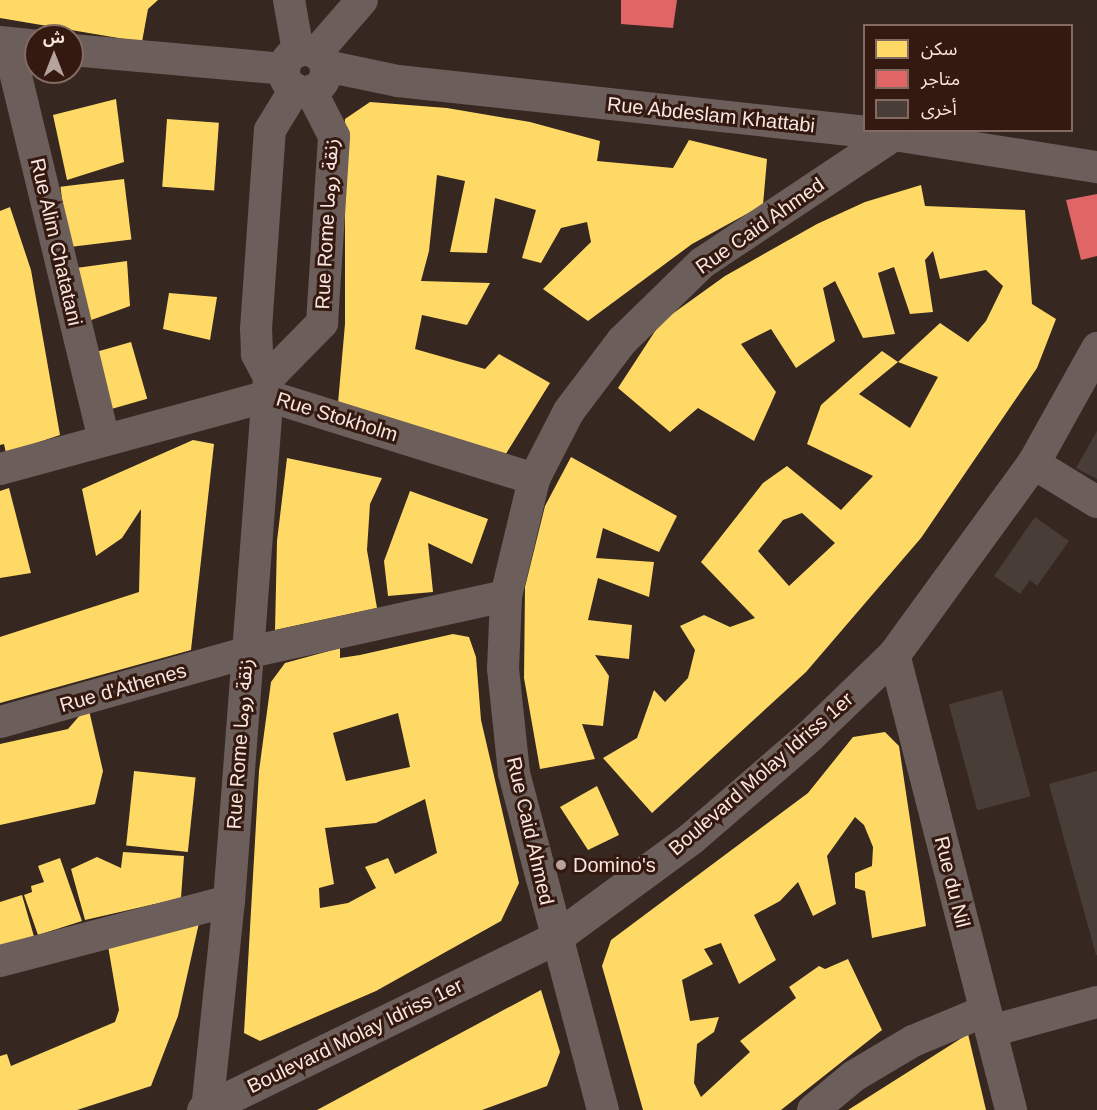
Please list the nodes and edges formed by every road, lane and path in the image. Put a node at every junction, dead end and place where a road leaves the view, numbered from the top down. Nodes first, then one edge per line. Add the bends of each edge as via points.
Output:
1 (289, 0) edge
2 (362, 0) edge
3 (15, 44) edge
4 (84, 51) edge
5 (305, 70) junction
6 (863, 132) edge
7 (866, 132) edge
8 (894, 135) junction
9 (1097, 167) edge
10 (1097, 348) edge
11 (269, 386) junction
12 (104, 440) junction
13 (1033, 463) junction
14 (0, 469) edge
15 (534, 479) junction
16 (1097, 502) edge
17 (506, 596) junction
18 (246, 653) junction
19 (894, 654) junction
20 (0, 722) edge
21 (229, 901) junction
22 (555, 938) junction
23 (0, 961) edge
24 (1097, 1002) edge
25 (988, 1021) junction
26 (206, 1110) edge
27 (603, 1110) edge
28 (813, 1110) edge
29 (1011, 1110) edge

1 - 5 street, Rue Rome زنقة روما
2 - 5 street
3 - 12 street, Rue Alim Chatatani
4 - 5 street, Rue Abdeslam Khattabi
5 - 6 street, Rue Abdeslam Khattabi
5 - 11 street, Rue Rome زنقة روما via 270,129 256,329 257,354
5 - 11 street, Rue Rome زنقة روما via 334,136 322,323
7 - 8 street, Rue Abdeslam Khattabi
8 - 9 street, Rue Abdeslam Khattabi
8 - 15 street, Rue Caid Ahmed via 702,262 622,341 569,411
10 - 13 street, Boulevard Molay Idriss 1er
11 - 12 street, Rue Stokholm
11 - 15 street, Rue Stokholm
11 - 18 street, Rue Rome زنقة روما
12 - 14 street, Rue Stokholm
13 - 16 street
13 - 19 street, Boulevard Molay Idriss 1er
15 - 17 street, Rue Caid Ahmed
17 - 18 street, Rue d'Athenes
17 - 22 street, Rue Caid Ahmed via 503,669 514,773
18 - 20 street, Rue d'Athenes
18 - 21 street, Rue Rome زنقة روما
19 - 22 street, Boulevard Molay Idriss 1er via 809,736 691,838
19 - 25 street, Rue du Nil
21 - 23 street
21 - 26 street, Rue Rome زنقة روما
22 - 26 street, Boulevard Molay Idriss 1er
22 - 27 street, Rue Caid Ahmed
24 - 25 street
25 - 28 street via 913,1041 854,1076
25 - 29 street, Rue du Nil

